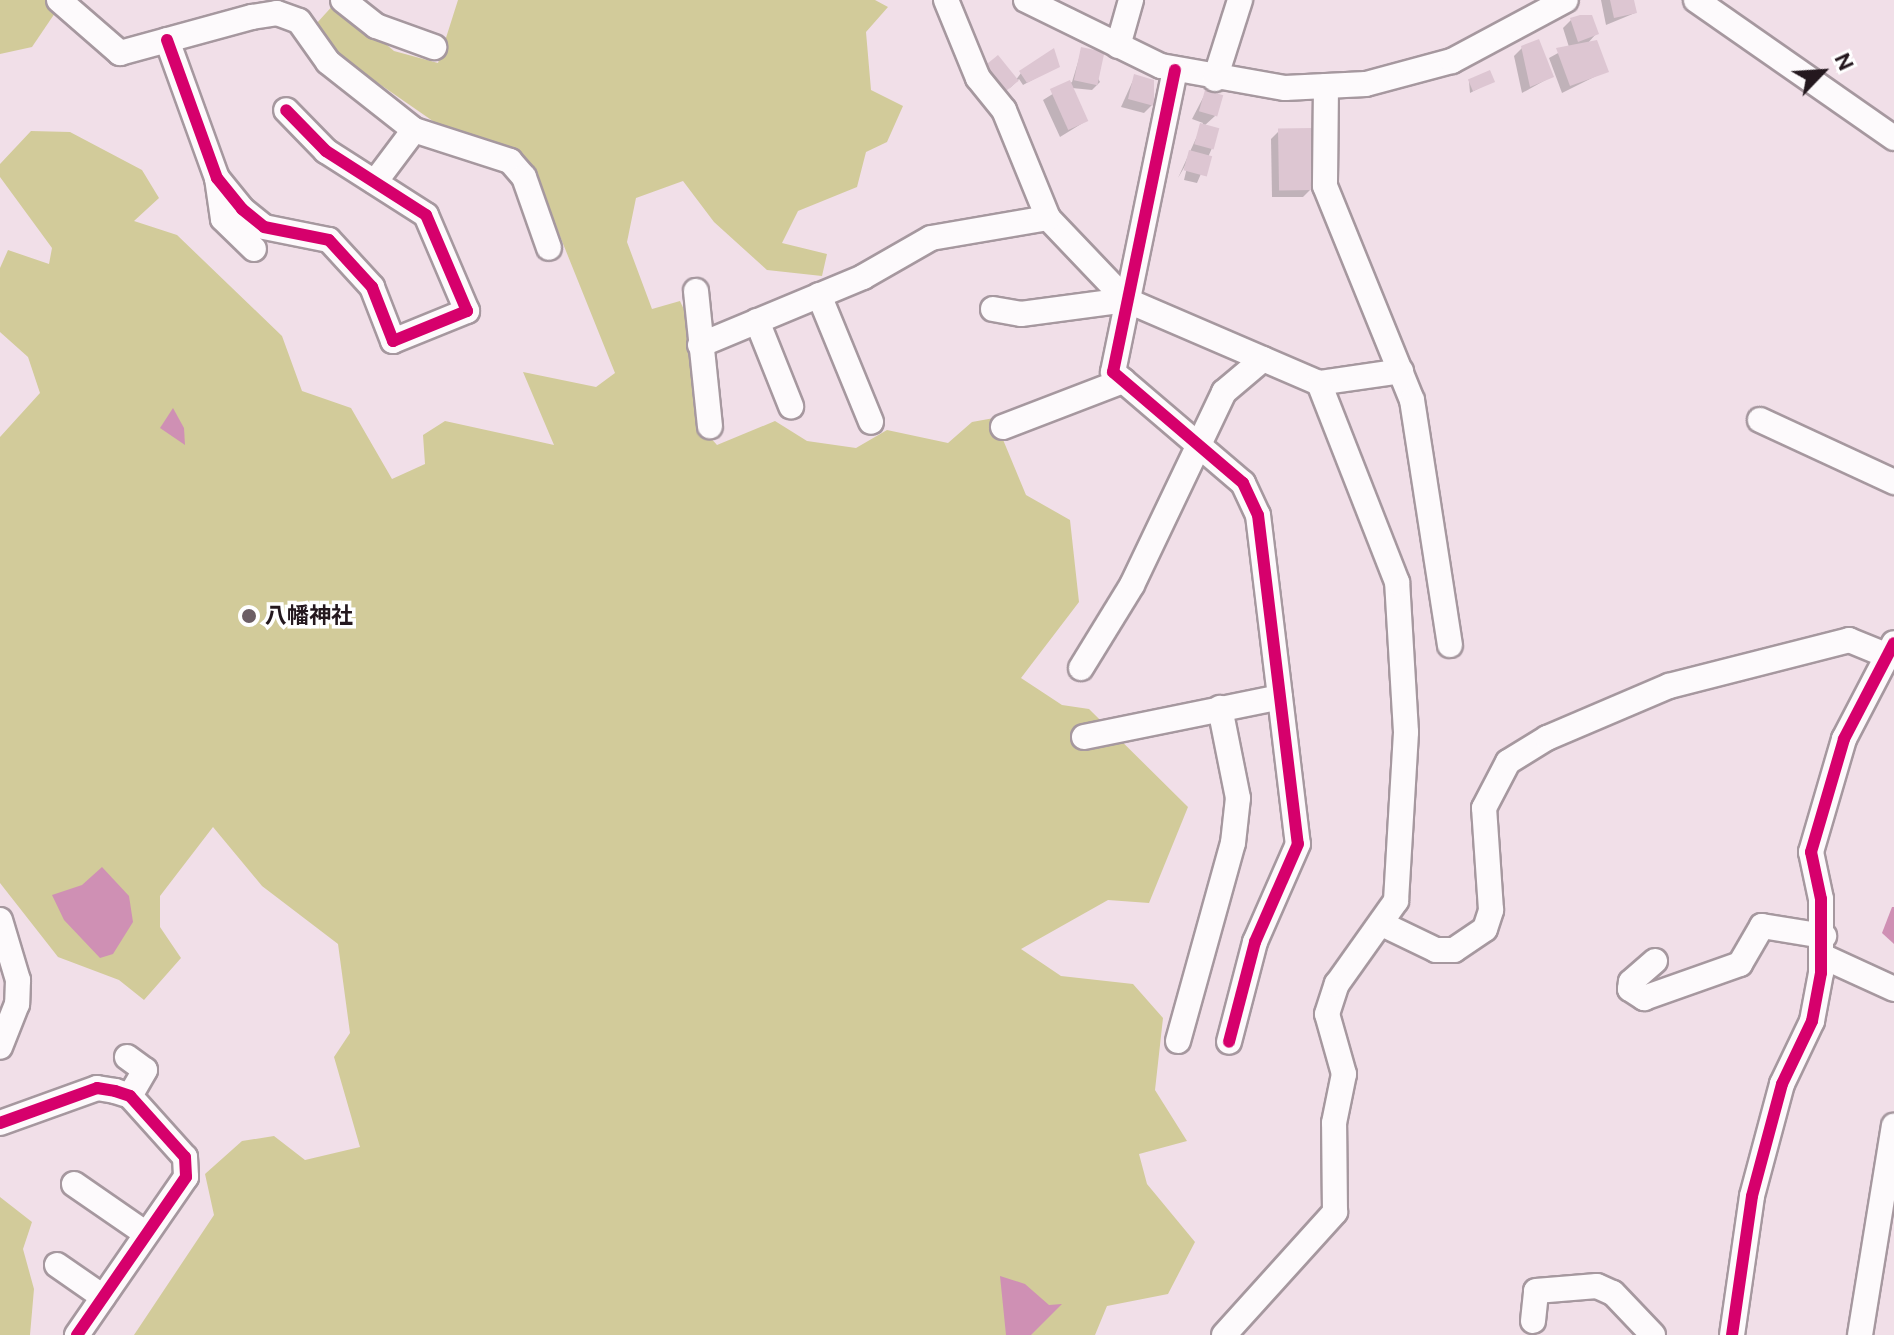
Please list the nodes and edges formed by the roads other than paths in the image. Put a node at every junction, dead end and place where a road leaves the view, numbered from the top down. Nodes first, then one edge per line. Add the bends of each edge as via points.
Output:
1 (59, 0) edge
2 (343, 0) edge
3 (946, 0) edge
4 (1026, 0) edge
5 (1131, 0) edge
6 (1240, 0) edge
7 (1566, 0) edge
8 (1696, 0) edge
9 (167, 40) junction
10 (1118, 46) junction
11 (434, 47) dead end
12 (1175, 70) junction
13 (1215, 79) junction
14 (1326, 86) junction
15 (286, 110) dead end
16 (414, 130) junction
17 (1894, 138) edge
18 (217, 178) junction
19 (375, 182) junction
20 (1048, 218) junction
21 (549, 248) dead end
22 (254, 249) dead end
23 (696, 291) dead end
24 (819, 295) junction
25 (1126, 300) junction
26 (993, 309) dead end
27 (757, 321) junction
28 (700, 345) junction
29 (1263, 359) junction
30 (1401, 371) junction
31 (1123, 381) junction
32 (1319, 383) junction
33 (791, 406) dead end
34 (1760, 420) dead end
35 (871, 422) dead end
36 (710, 426) dead end
37 (1003, 427) dead end
38 (1200, 442) junction
39 (1894, 482) edge
40 (1450, 645) dead end
41 (1891, 650) edge
42 (1081, 668) dead end
43 (1280, 697) junction
44 (1220, 708) junction
45 (1084, 737) dead end
46 (0, 920) edge
47 (1382, 924) junction
48 (1823, 946) junction
49 (1655, 961) dead end
50 (1894, 989) edge
51 (1178, 1041) dead end
52 (1229, 1042) dead end
53 (0, 1047) edge
54 (127, 1057) dead end
55 (130, 1096) junction
56 (0, 1123) edge
57 (1894, 1126) edge
58 (74, 1184) dead end
59 (145, 1233) junction
60 (57, 1265) dead end
61 (103, 1297) junction
62 (1533, 1321) dead end
63 (77, 1335) edge
64 (1224, 1335) edge
65 (1653, 1335) edge
66 (1732, 1335) edge
67 (1860, 1335) edge

1 - 9 street via 120,53
2 - 11 street via 376,26
3 - 20 street via 978,78 1004,110
4 - 10 street
5 - 10 street
6 - 13 street
7 - 14 street via 1452,61
8 - 17 street
9 - 16 street via 265,15 299,21 328,62
9 - 18 street
10 - 12 street
12 - 13 street
12 - 25 street
13 - 14 street
14 - 30 street via 1325,186
15 - 19 street via 304,134
16 - 19 street
16 - 21 street via 510,161 524,177
18 - 19 street via 264,227 329,240 372,287 393,341 467,311 436,228
18 - 22 street via 223,219
20 - 24 street via 931,238
20 - 25 street
23 - 28 street
24 - 27 street
24 - 35 street
25 - 26 street via 1021,314
25 - 29 street
25 - 31 street via 1113,372
27 - 28 street
27 - 33 street
28 - 36 street
29 - 32 street
29 - 38 street via 1224,392
30 - 32 street
30 - 40 street via 1443,569
31 - 37 street
31 - 38 street
32 - 47 street via 1397,582 1406,732 1396,901
34 - 39 street
38 - 42 street via 1132,585
38 - 43 street via 1243,483 1258,515
41 - 47 street via 1849,640 1669,686 1547,738 1508,762 1489,795 1491,910 1485,929 1454,950 1436,950
41 - 48 street via 1844,739 1811,852
43 - 44 street
43 - 52 street via 1298,844 1255,942
44 - 45 street
44 - 51 street via 1238,798 1233,843
46 - 53 street via 18,980 17,1004
47 - 64 street via 1337,984 1327,1014 1344,1074 1334,1123 1335,1212
48 - 49 street via 1762,926 1740,964 1644,998 1630,989 1631,982
48 - 50 street
48 - 66 street via 1812,1021 1782,1084 1752,1196
54 - 55 street via 145,1070
55 - 56 street via 97,1088
55 - 59 street via 185,1157 186,1177
57 - 67 street
58 - 59 street
59 - 61 street
60 - 61 street
61 - 63 street
62 - 65 street via 1536,1291 1597,1286

